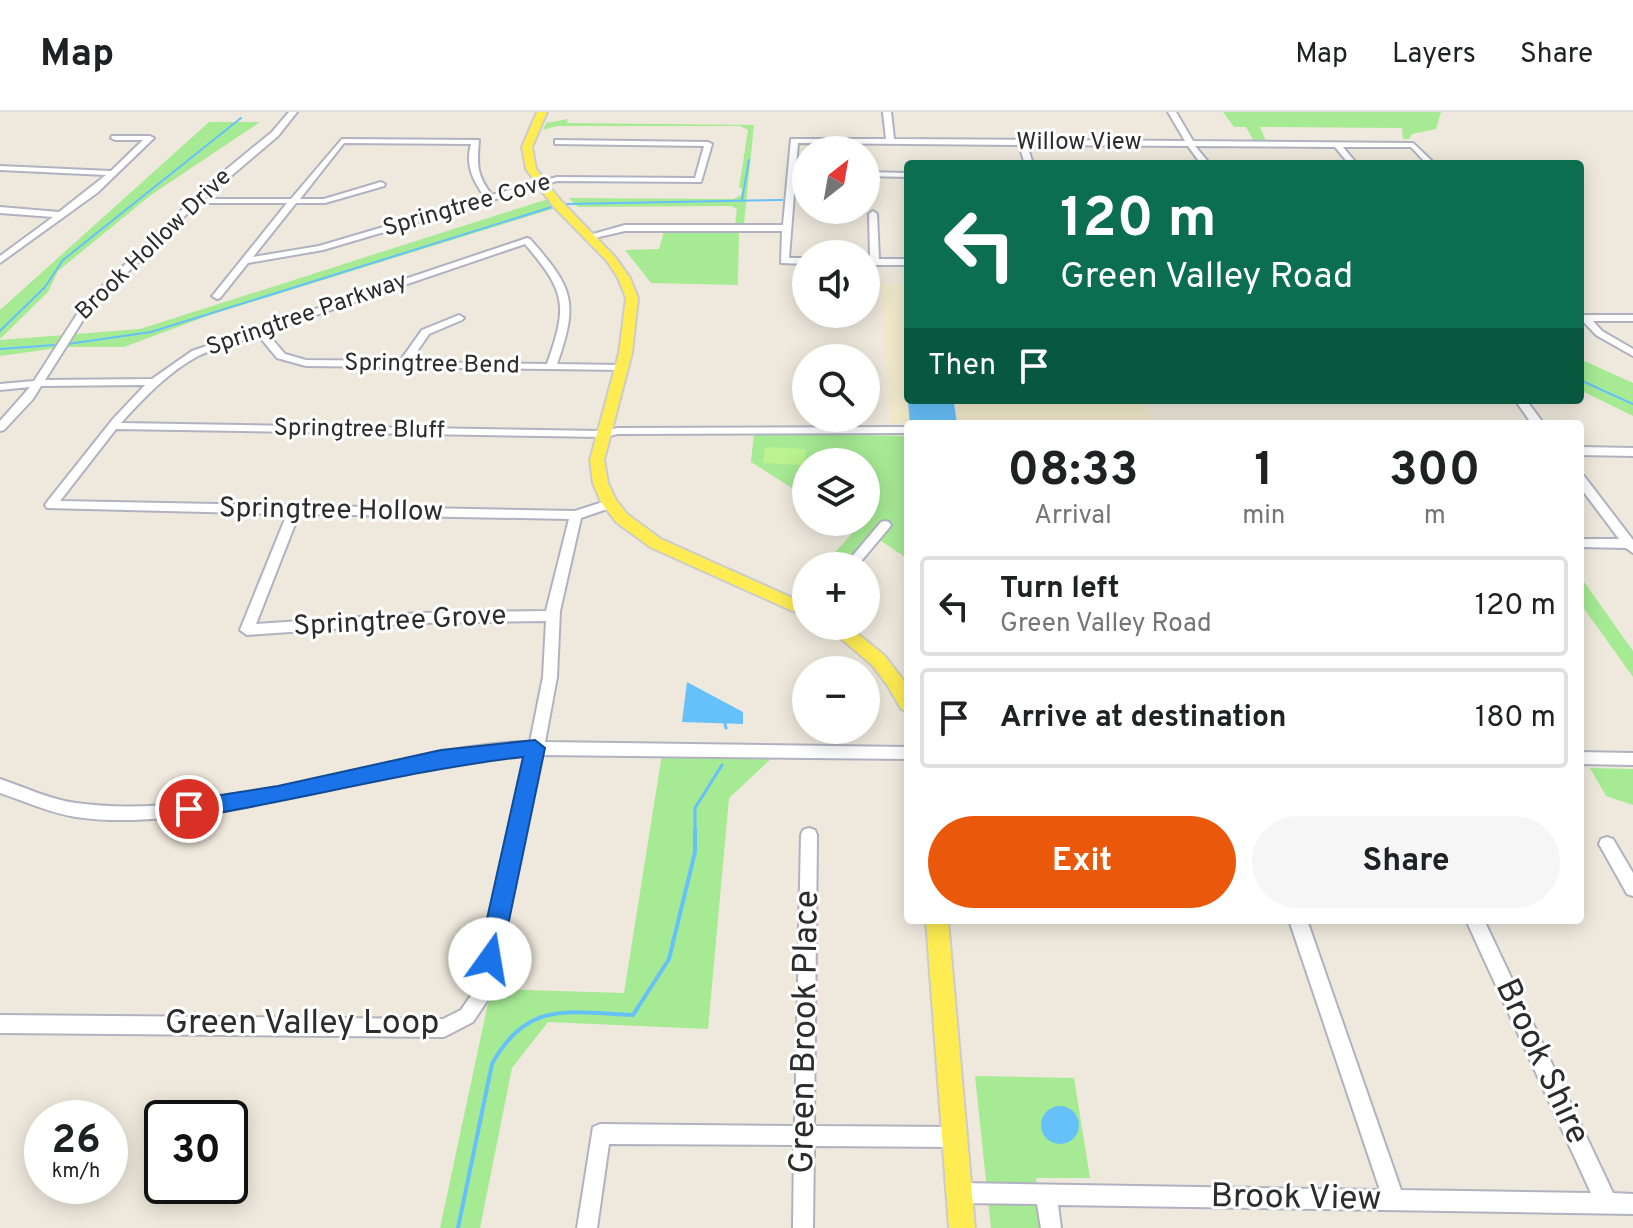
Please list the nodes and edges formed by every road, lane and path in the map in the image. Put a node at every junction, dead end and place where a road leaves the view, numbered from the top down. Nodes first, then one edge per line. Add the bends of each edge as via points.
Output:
1 (293, 112) edge
2 (542, 112) edge
3 (887, 112) edge
4 (1172, 112) edge
5 (115, 138) dead end
6 (558, 142) dead end
7 (890, 142) junction
8 (1022, 142) junction
9 (1190, 143) junction
10 (1337, 144) junction
11 (1028, 160) edge
12 (1203, 160) edge
13 (1350, 160) edge
14 (1427, 160) edge
15 (0, 168) edge
16 (111, 173) junction
17 (791, 174) joint
18 (880, 174) edge
19 (904, 175) edge
20 (540, 183) junction
21 (381, 184) dead end
22 (489, 197) junction
23 (198, 201) junction
24 (293, 202) junction
25 (0, 210) edge
26 (60, 215) junction
27 (785, 228) junction
28 (590, 236) junction
29 (2, 260) edge
30 (245, 261) junction
31 (792, 261) edge
32 (880, 262) edge
33 (904, 262) edge
34 (217, 296) dead end
35 (459, 318) dead end
36 (1633, 318) edge
37 (258, 329) junction
38 (1633, 353) edge
39 (403, 364) junction
40 (551, 367) junction
41 (620, 368) junction
42 (155, 382) junction
43 (38, 383) junction
44 (0, 387) edge
45 (114, 426) junction
46 (0, 428) edge
47 (904, 430) edge
48 (603, 434) junction
49 (1584, 451) edge
50 (1633, 452) edge
51 (1584, 484) edge
52 (609, 504) junction
53 (51, 505) joint
54 (294, 510) junction
55 (576, 515) junction
56 (885, 525) dead end
57 (1584, 543) edge
58 (1631, 546) edge
59 (862, 552) edge
60 (792, 605) edge
61 (553, 616) junction
62 (854, 640) edge
63 (904, 697) edge
64 (535, 748) junction
65 (904, 753) edge
66 (1584, 758) edge
67 (1633, 759) edge
68 (0, 786) edge
69 (809, 835) dead end
70 (1607, 844) dead end
71 (1633, 888) edge
72 (937, 924) edge
73 (1299, 924) edge
74 (1477, 924) edge
75 (0, 1024) edge
76 (804, 1136) junction
77 (955, 1137) junction
78 (959, 1193) junction
79 (1046, 1195) junction
80 (1394, 1200) junction
81 (1607, 1204) junction
82 (1633, 1204) edge
83 (587, 1228) edge
84 (803, 1228) edge
85 (962, 1228) edge
86 (1051, 1228) edge

1 - 23 street, Brook Hollow Drive
2 - 20 main road via 527,151
3 - 7 street
4 - 9 street
5 - 16 street via 150,138
6 - 20 street, Springtree Cove via 708,144 698,180 570,178
7 - 8 street, Willow View
7 - 17 street, Willow View via 794,141
8 - 9 street, Willow View
8 - 11 street
9 - 10 street, Willow View
9 - 12 street
10 - 13 street
10 - 14 street, Willow View via 1413,145
15 - 16 street
16 - 26 street
17 - 27 street
18 - 19 street
20 - 22 street, Springtree Cove
20 - 28 main road
21 - 24 street via 338,199
22 - 24 street via 475,177 476,142 342,141
22 - 30 street, Springtree Cove via 311,251
23 - 24 street
23 - 43 street, Brook Hollow Drive via 86,307
24 - 30 street
25 - 26 street
26 - 29 street
27 - 28 street via 625,228
27 - 31 street via 784,261
28 - 41 main road via 615,263 631,295 631,324
30 - 34 street
32 - 33 street
35 - 39 street via 425,332
36 - 38 street via 1585,318
37 - 39 street, Springtree Bend via 275,352 290,360
37 - 40 street, Springtree Parkway via 527,241 566,297 568,314
37 - 42 street, Springtree Parkway via 208,346
39 - 40 street, Springtree Bend
40 - 41 street, Springtree Bend
41 - 48 main road
42 - 43 street
42 - 45 street, Springtree Parkway
43 - 44 street
43 - 46 street, Brook Hollow Drive
45 - 48 street, Springtree Bluff
45 - 53 street, Springtree Parkway
47 - 48 street, Springtree Bluff via 684,431 617,439
48 - 52 main road via 598,472
49 - 50 street
51 - 58 street
52 - 55 street, Springtree Hollow
52 - 60 main road via 642,537
53 - 54 street, Springtree Hollow
54 - 55 street, Springtree Hollow
54 - 61 street, Springtree Grove via 247,630 419,618
55 - 61 street, Green Valley Loop
56 - 59 street
57 - 58 street
61 - 64 street, Green Valley Loop via 550,677
62 - 63 main road via 876,657
64 - 65 street
64 - 68 street via 441,758 278,795 133,813 74,810
64 - 75 street, Green Valley Loop via 480,998 455,1024
66 - 67 street
69 - 76 street, Green Brook Place
70 - 71 street
72 - 77 main road
73 - 80 street
74 - 81 street, Brook Shire
76 - 77 street
76 - 83 street via 600,1134
76 - 84 street, Green Brook Place
77 - 78 main road
78 - 79 street, Brook View
78 - 85 main road
79 - 80 street, Brook View
79 - 86 street
80 - 81 street, Brook View
81 - 82 street, Brook View

